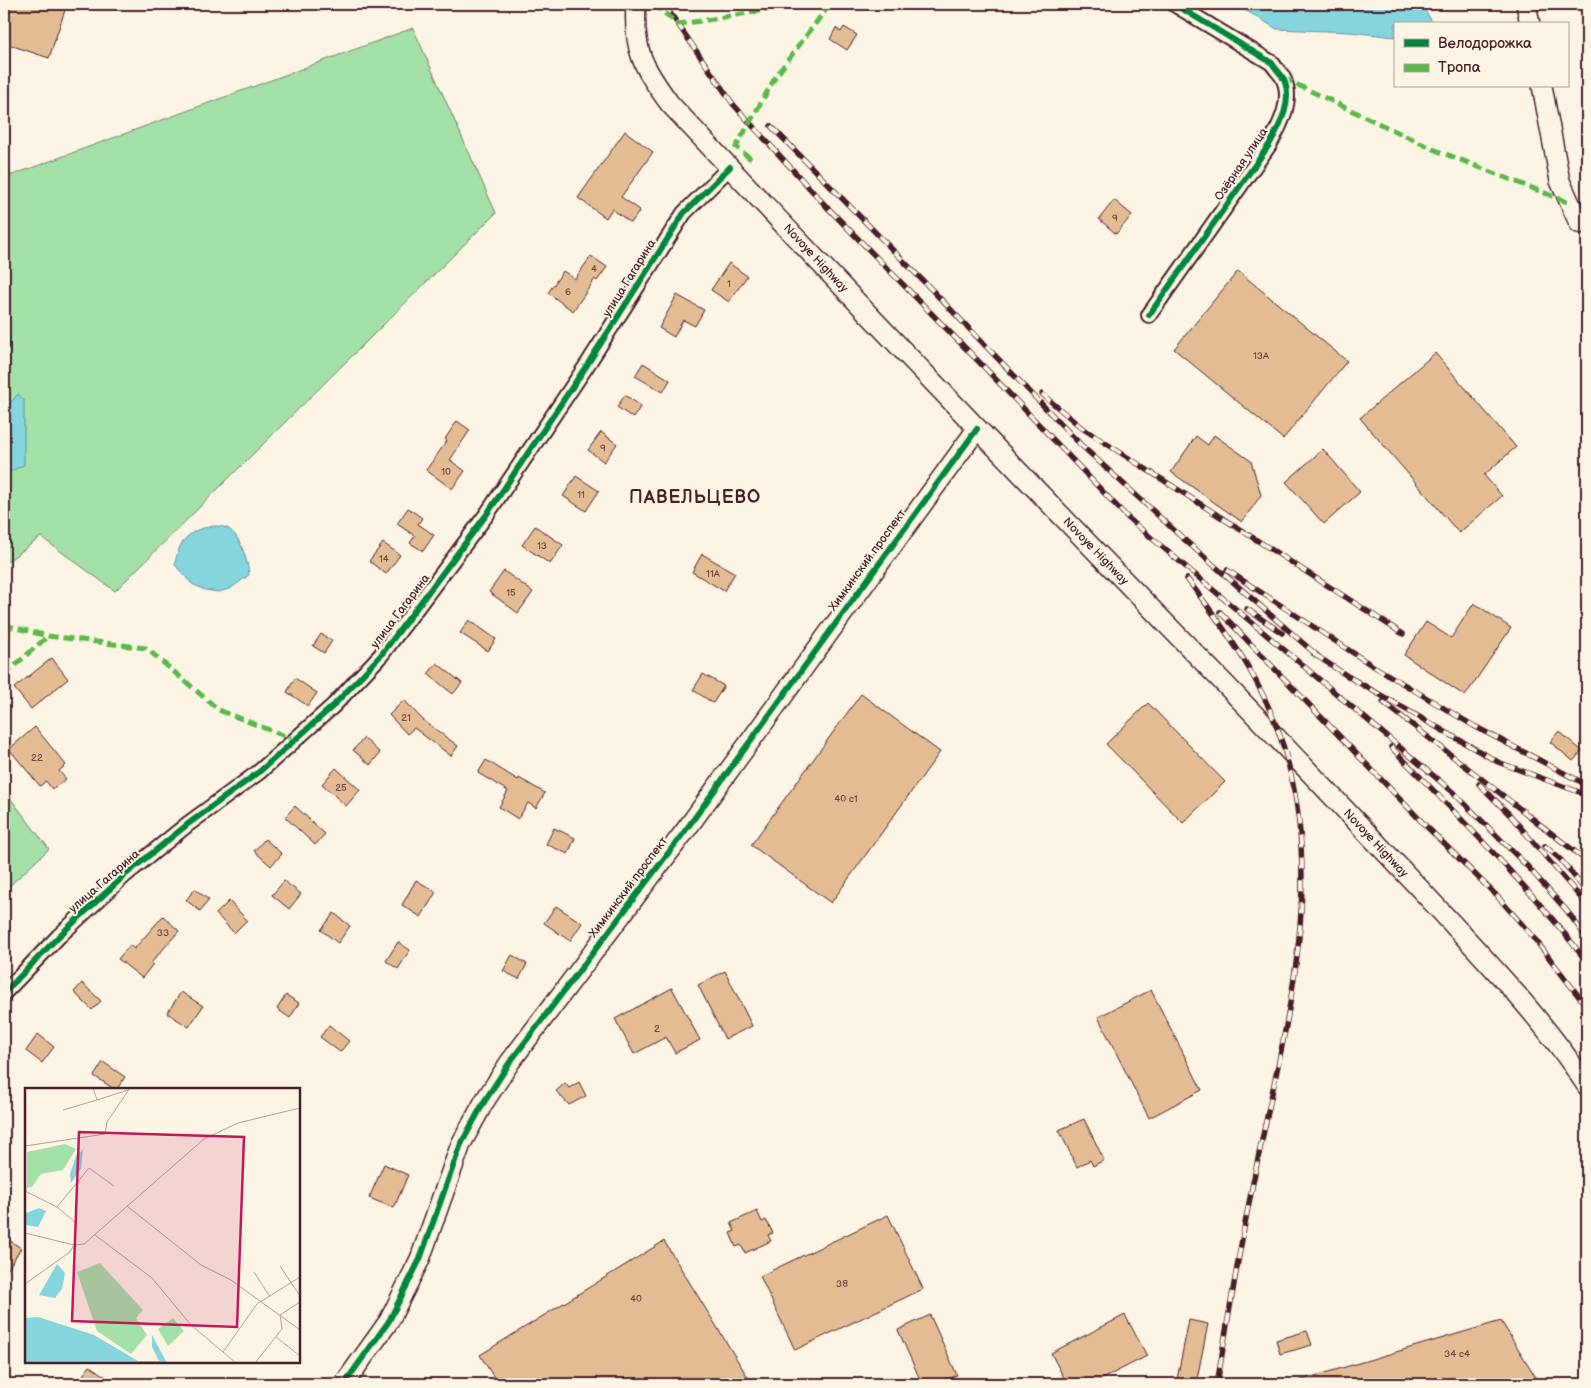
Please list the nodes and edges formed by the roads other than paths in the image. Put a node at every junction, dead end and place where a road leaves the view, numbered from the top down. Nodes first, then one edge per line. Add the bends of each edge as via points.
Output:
1 (636, 4) edge
2 (1174, 4) edge
3 (1526, 4) edge
4 (1530, 22) edge
5 (1542, 88) edge
6 (730, 167) junction
7 (1587, 224) edge
8 (1148, 314) dead end
9 (977, 429) junction
10 (4, 993) edge
11 (1587, 1086) edge
12 (344, 1384) edge

1 - 6 main road, Novoye Highway via 634,23 638,49 650,75 670,104
2 - 8 street, Озёрная улица via 1272,64 1283,78 1287,96 1282,121 1269,145
3 - 4 main road
5 - 7 main road via 1560,181 1579,223
6 - 9 main road, Novoye Highway
6 - 10 street, улица Гагарина via 684,213 588,365 486,514 381,654 333,706 258,772 125,875
9 - 11 main road, Novoye Highway via 1470,942 1555,1040
9 - 12 main road, Химкинский проспект via 685,831 510,1062 461,1144 420,1259 389,1321

